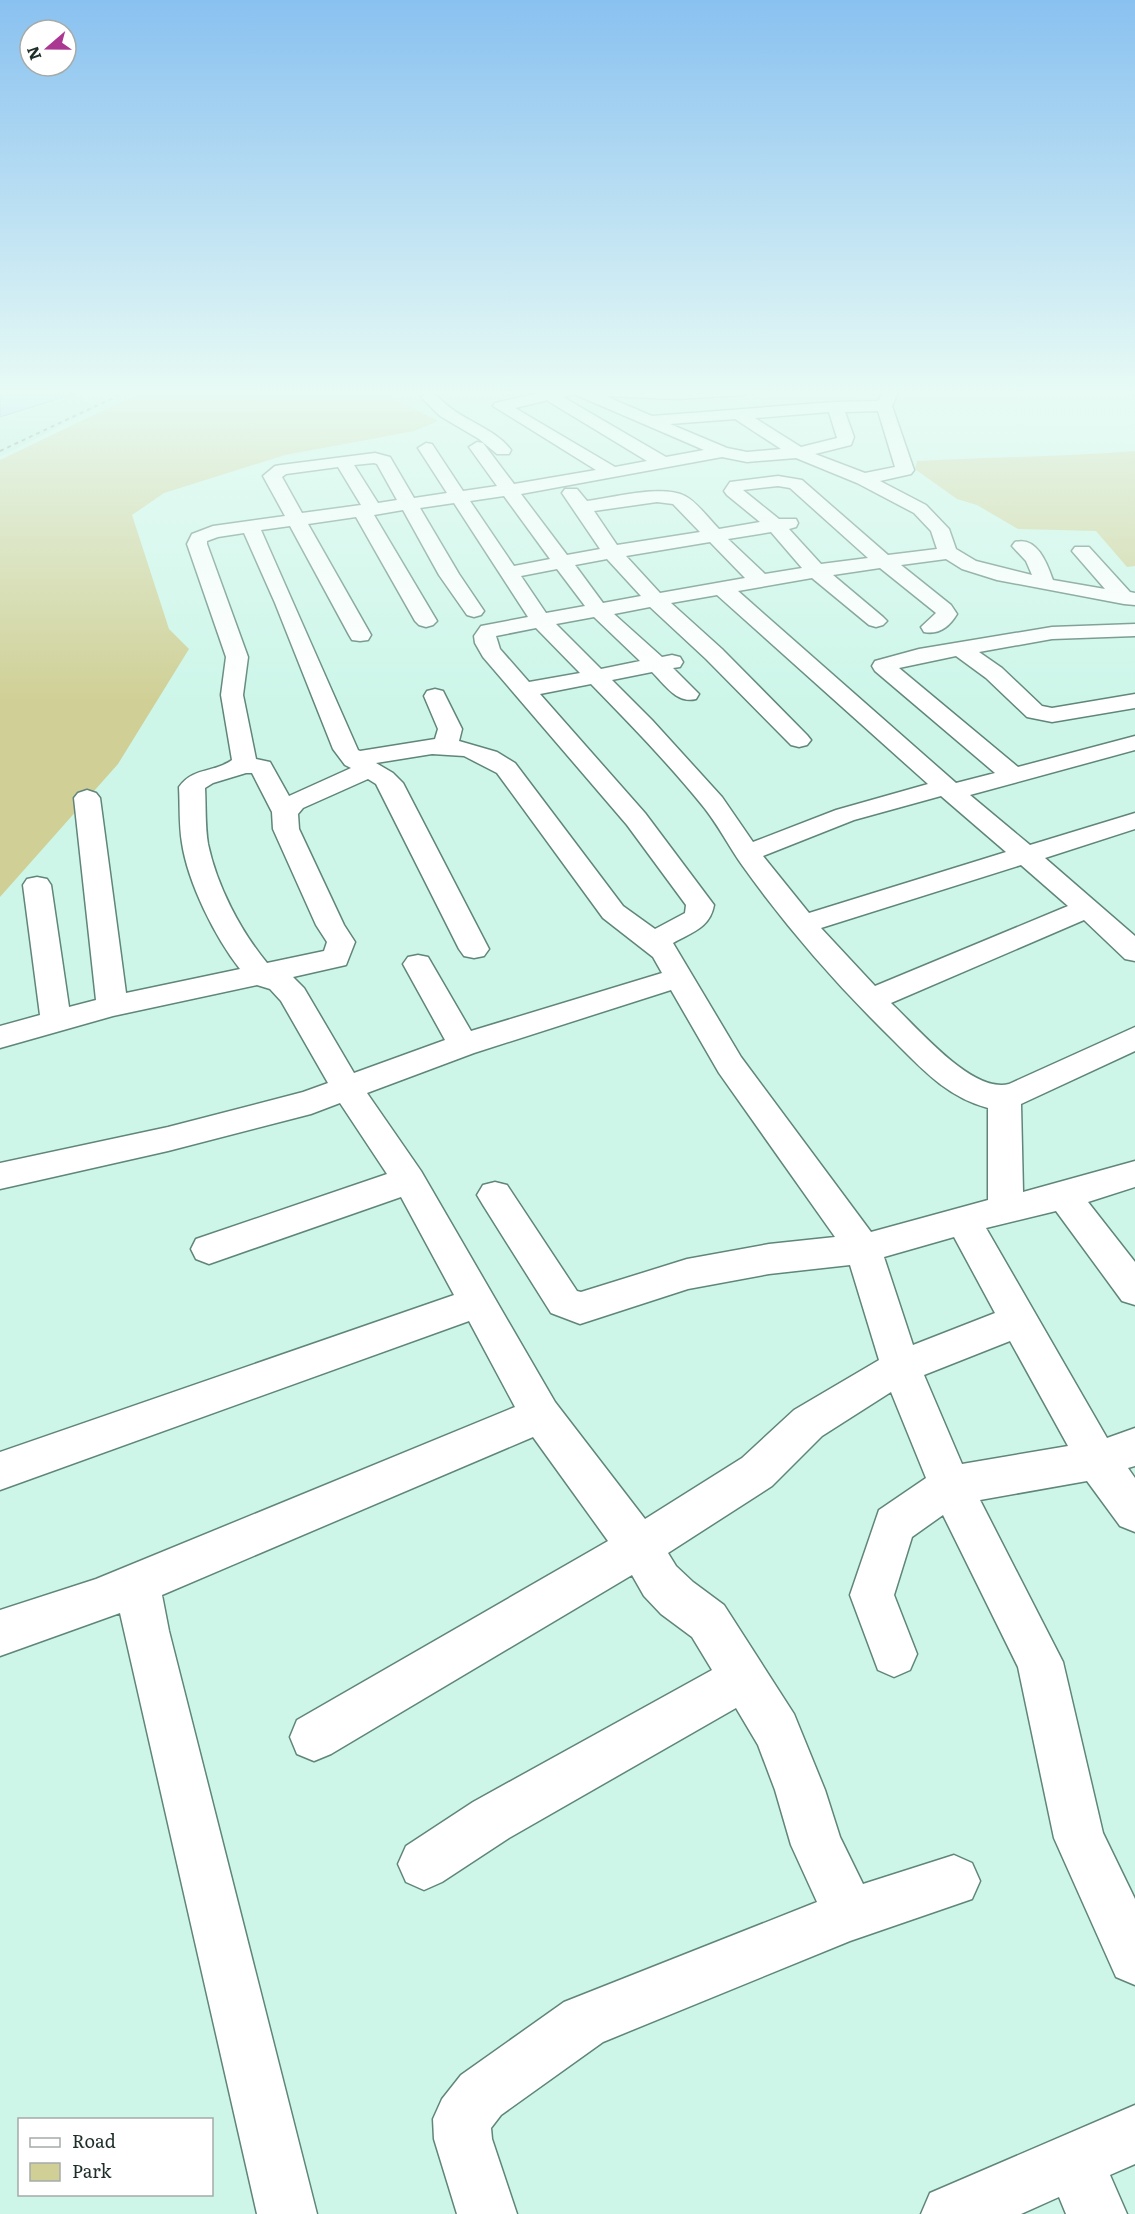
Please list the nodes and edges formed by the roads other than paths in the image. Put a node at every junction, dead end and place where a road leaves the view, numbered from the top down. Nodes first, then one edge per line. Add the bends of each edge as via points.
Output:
1 (282, 493) edge
2 (359, 493) edge
3 (403, 493) edge
4 (457, 493) edge
5 (489, 493) edge
6 (512, 493) edge
7 (571, 493) edge
8 (711, 493) edge
9 (805, 493) edge
10 (890, 493) edge
11 (706, 495) junction
12 (460, 498) junction
13 (410, 505) junction
14 (582, 507) junction
15 (367, 510) junction
16 (833, 516) junction
17 (298, 520) junction
18 (775, 525) junction
19 (249, 526) junction
20 (715, 536) junction
21 (1022, 546) dead end
22 (1082, 551) dead end
23 (612, 552) junction
24 (949, 553) junction
25 (883, 561) junction
26 (562, 562) junction
27 (816, 571) junction
28 (508, 573) junction
29 (761, 582) junction
30 (1046, 584) junction
31 (723, 589) junction
32 (1127, 591) edge
33 (656, 601) junction
34 (598, 610) junction
35 (474, 611) dead end
36 (426, 621) dead end
37 (541, 621) junction
38 (876, 621) dead end
39 (932, 627) dead end
40 (1135, 630) edge
41 (360, 635) dead end
42 (964, 648) junction
43 (714, 654) junction
44 (656, 665) junction
45 (596, 676) junction
46 (524, 690) junction
47 (688, 694) dead end
48 (435, 696) dead end
49 (1135, 701) edge
50 (799, 740) dead end
51 (1135, 744) edge
52 (445, 746) junction
53 (362, 764) junction
54 (241, 765) junction
55 (1013, 775) junction
56 (948, 790) junction
57 (87, 798) dead end
58 (285, 812) junction
59 (1135, 821) edge
60 (748, 853) junction
61 (1026, 856) junction
62 (38, 885) dead end
63 (1087, 908) junction
64 (803, 924) junction
65 (653, 942) junction
66 (474, 949) dead end
67 (1134, 951) edge
68 (418, 964) dead end
69 (260, 975) junction
70 (680, 977) junction
71 (870, 1000) junction
72 (112, 1006) junction
73 (56, 1021) junction
74 (0, 1037) edge
75 (1135, 1038) edge
76 (463, 1044) junction
77 (347, 1088) junction
78 (1004, 1097) junction
79 (1135, 1174) edge
80 (0, 1176) edge
81 (409, 1180) junction
82 (495, 1195) dead end
83 (1064, 1196) junction
84 (1006, 1210) junction
85 (963, 1220) junction
86 (209, 1249) dead end
87 (863, 1249) junction
88 (1135, 1290) edge
89 (478, 1302) junction
90 (1018, 1321) junction
91 (901, 1367) junction
92 (541, 1415) junction
93 (1135, 1447) edge
94 (1097, 1460) junction
95 (0, 1471) edge
96 (950, 1486) junction
97 (1135, 1512) edge
98 (639, 1547) junction
99 (138, 1583) junction
100 (0, 1633) edge
101 (894, 1654) dead end
102 (742, 1678) junction
103 (314, 1737) dead end
104 (424, 1864) dead end
105 (954, 1881) dead end
106 (850, 1915) junction
107 (1131, 1939) edge
108 (1135, 2134) edge
109 (1073, 2161) junction
110 (287, 2214) edge
111 (487, 2214) edge
112 (951, 2214) edge
113 (1096, 2214) edge

1 - 17 street
2 - 15 street
3 - 13 street
4 - 12 street
5 - 12 street
6 - 26 street
7 - 14 street
8 - 11 street
9 - 16 street
10 - 24 street via 920,509 940,529
11 - 14 street
11 - 18 street
11 - 20 street
12 - 13 street
12 - 28 street
13 - 15 street
13 - 35 street
14 - 23 street
15 - 17 street
15 - 36 street
16 - 18 street
16 - 25 street
17 - 19 street
17 - 41 street
18 - 20 street
18 - 27 street
19 - 53 street via 345,749
19 - 54 street via 204,535 197,544 237,657 232,695 244,761
20 - 23 street
20 - 29 street
21 - 30 street via 1035,559
22 - 32 street
23 - 26 street
23 - 33 street
24 - 25 street
24 - 30 street via 987,572
25 - 27 street
25 - 39 street via 944,609 947,614
26 - 28 street
26 - 34 street
27 - 29 street
27 - 38 street
28 - 37 street
29 - 31 street
30 - 32 street
31 - 33 street
31 - 56 street
33 - 34 street
33 - 43 street
34 - 37 street
34 - 44 street
37 - 45 street
37 - 46 street via 499,628 485,636 491,652
40 - 42 street via 1052,633
42 - 49 street via 966,654 1041,714 1052,716
42 - 55 street via 884,666
43 - 44 street
43 - 50 street
44 - 45 street
44 - 47 street
45 - 46 street
45 - 60 street via 713,802
46 - 65 street via 636,819 699,905 698,916
48 - 52 street via 450,729
51 - 55 street
52 - 53 street via 405,750
52 - 65 street via 477,750 506,768 614,912
53 - 58 street
53 - 66 street via 390,783
54 - 58 street via 261,767
54 - 69 street via 204,777 192,787 195,843 232,940
55 - 56 street
56 - 60 street via 845,815
56 - 61 street
57 - 72 street
58 - 69 street via 286,829 341,942 336,958
59 - 61 street
60 - 64 street
61 - 63 street
61 - 64 street
62 - 73 street
63 - 67 street
63 - 71 street
64 - 71 street
65 - 70 street via 664,951
68 - 76 street
69 - 72 street
69 - 77 street via 281,982 293,995
70 - 76 street
70 - 87 street via 730,1065
71 - 78 street via 948,1075 969,1089
72 - 73 street
73 - 74 street
75 - 78 street
76 - 77 street
77 - 80 street via 311,1102 168,1139
77 - 81 street
78 - 84 street
79 - 83 street
81 - 86 street
81 - 89 street
82 - 87 street via 564,1302 580,1308 713,1268
83 - 84 street
83 - 88 street
84 - 85 street
85 - 87 street
85 - 90 street
87 - 91 street
89 - 92 street
89 - 95 street
90 - 91 street
90 - 94 street
91 - 96 street
91 - 98 street via 808,1423 757,1472
92 - 98 street
92 - 99 street
93 - 94 street
94 - 96 street
94 - 97 street
96 - 101 street via 894,1524 872,1595
96 - 107 street via 1040,1662 1079,1838
98 - 102 street via 660,1581 708,1621
98 - 103 street
99 - 100 street
99 - 110 street via 146,1631
102 - 104 street via 491,1820
102 - 106 street via 777,1731 817,1845
105 - 106 street
106 - 111 street via 584,2022 481,2095 462,2119 463,2139
108 - 109 street
109 - 112 street
109 - 113 street

